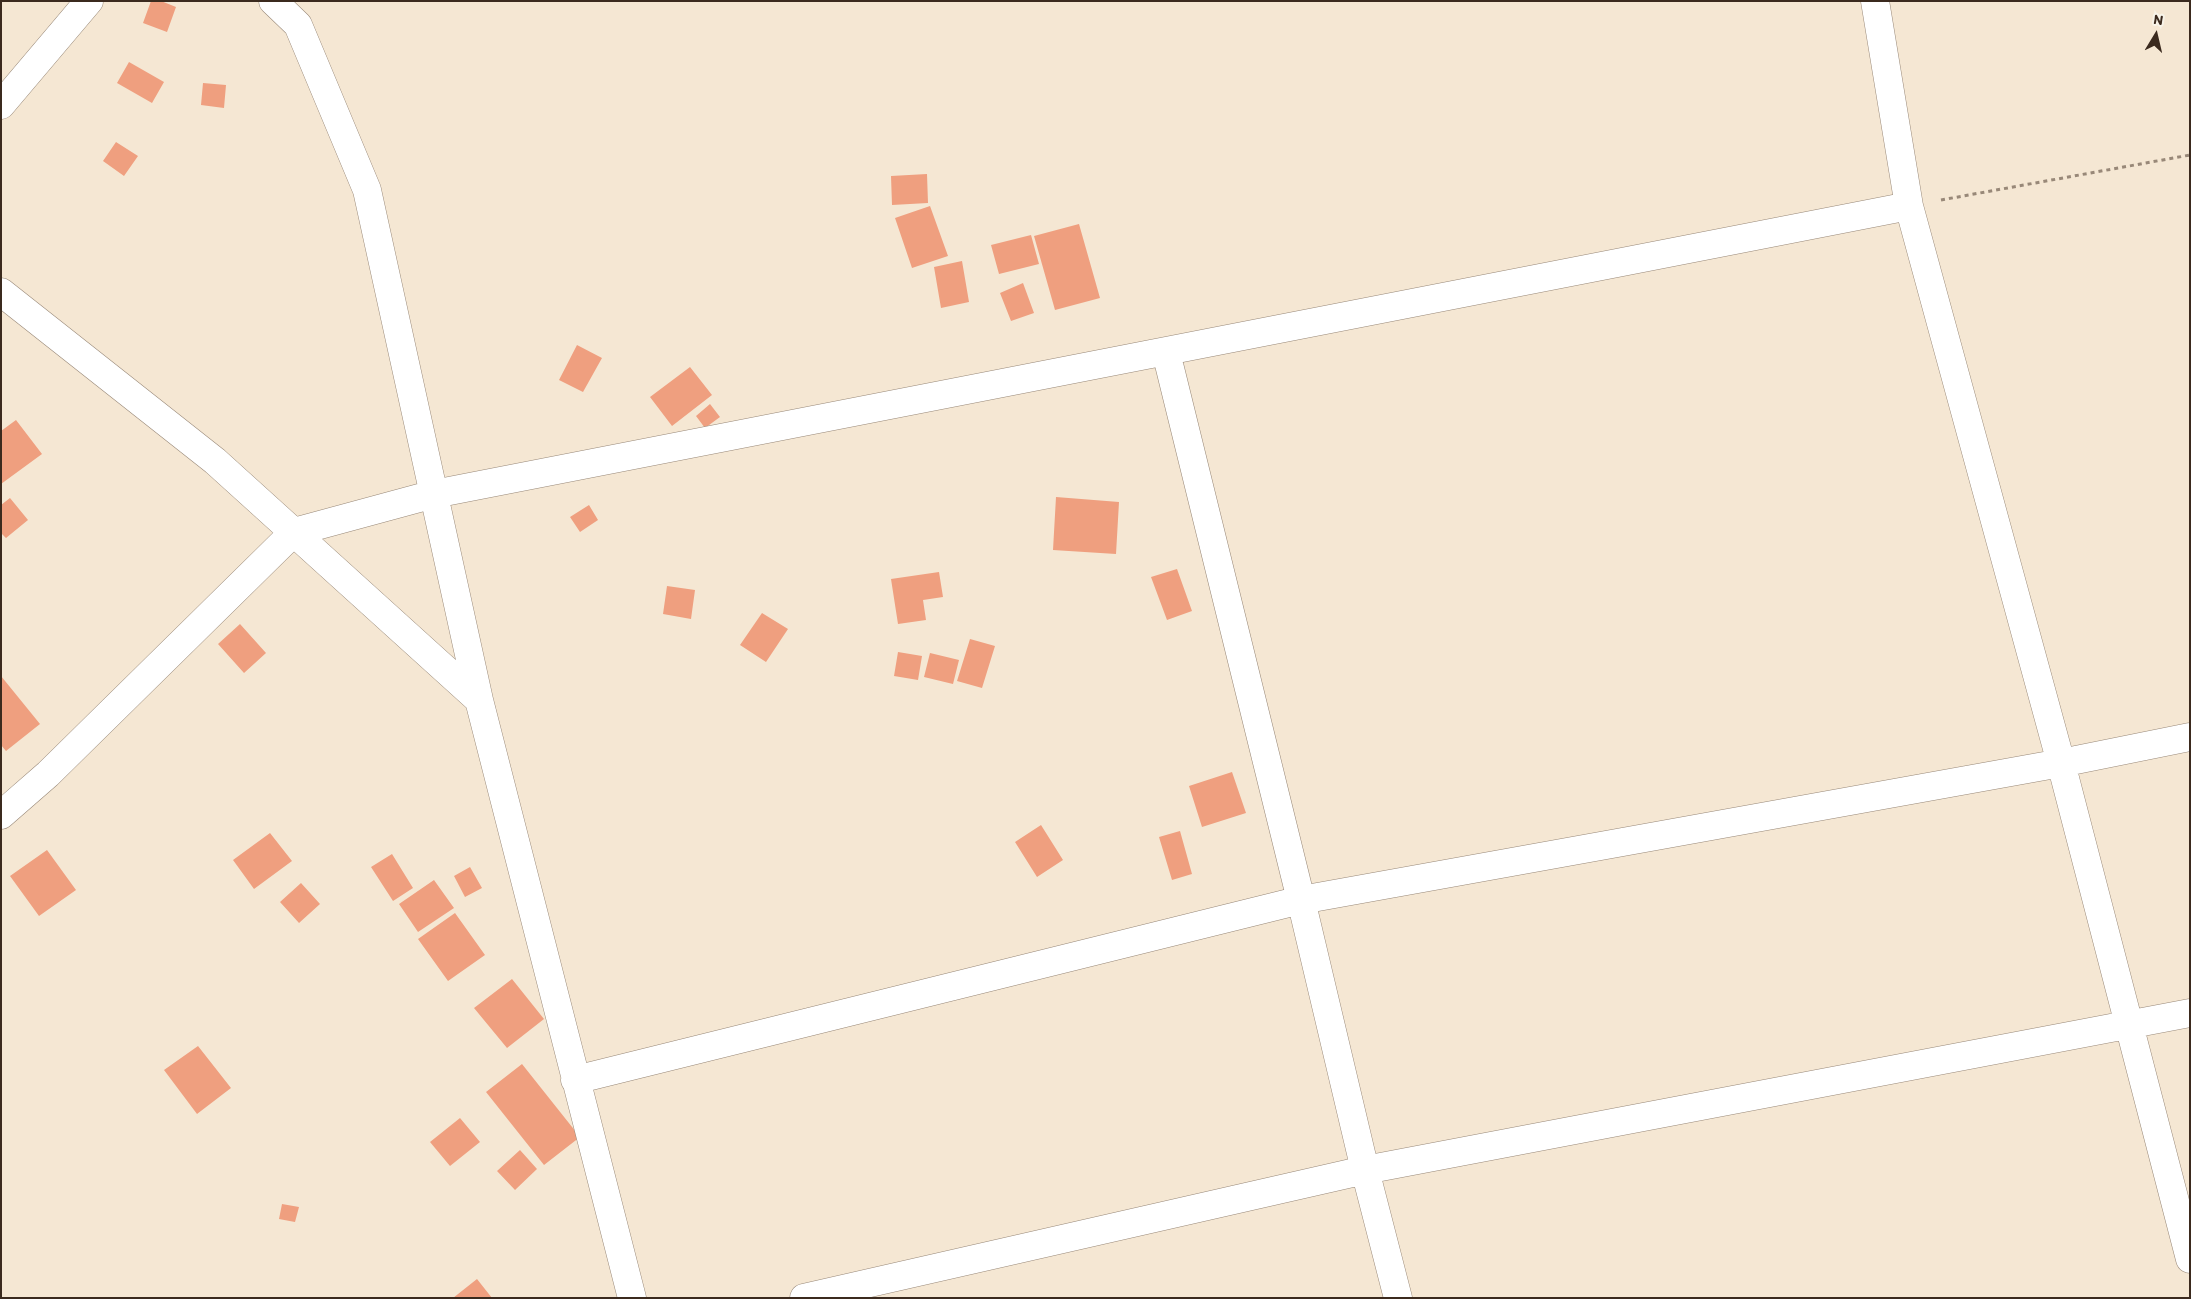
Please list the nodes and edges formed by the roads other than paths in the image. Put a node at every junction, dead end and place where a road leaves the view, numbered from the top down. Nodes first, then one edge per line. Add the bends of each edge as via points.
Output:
1 (89, 1) edge
2 (273, 1) edge
3 (1875, 1) edge
4 (1, 105) edge
5 (1909, 206) junction
6 (1, 292) edge
7 (1166, 352) junction
8 (434, 494) junction
9 (294, 532) junction
10 (479, 700) junction
11 (2190, 737) edge
12 (2061, 763) junction
13 (1, 815) edge
14 (1301, 900) junction
15 (2190, 1014) edge
16 (2129, 1026) junction
17 (575, 1080) junction
18 (1365, 1170) junction
19 (2190, 1259) edge
20 (624, 1294) edge
21 (804, 1298) edge
22 (1398, 1298) edge

1 - 4 street
2 - 8 street via 298,25 367,190
3 - 5 street
5 - 7 street
5 - 12 street
6 - 9 street via 215,461
7 - 8 street
7 - 14 street
8 - 9 street
8 - 10 street
9 - 10 street
9 - 13 street via 48,774
10 - 17 street
11 - 12 street
12 - 14 street
12 - 16 street
14 - 17 street
14 - 18 street
15 - 16 street
16 - 18 street
16 - 19 street
17 - 20 street
18 - 21 street
18 - 22 street

